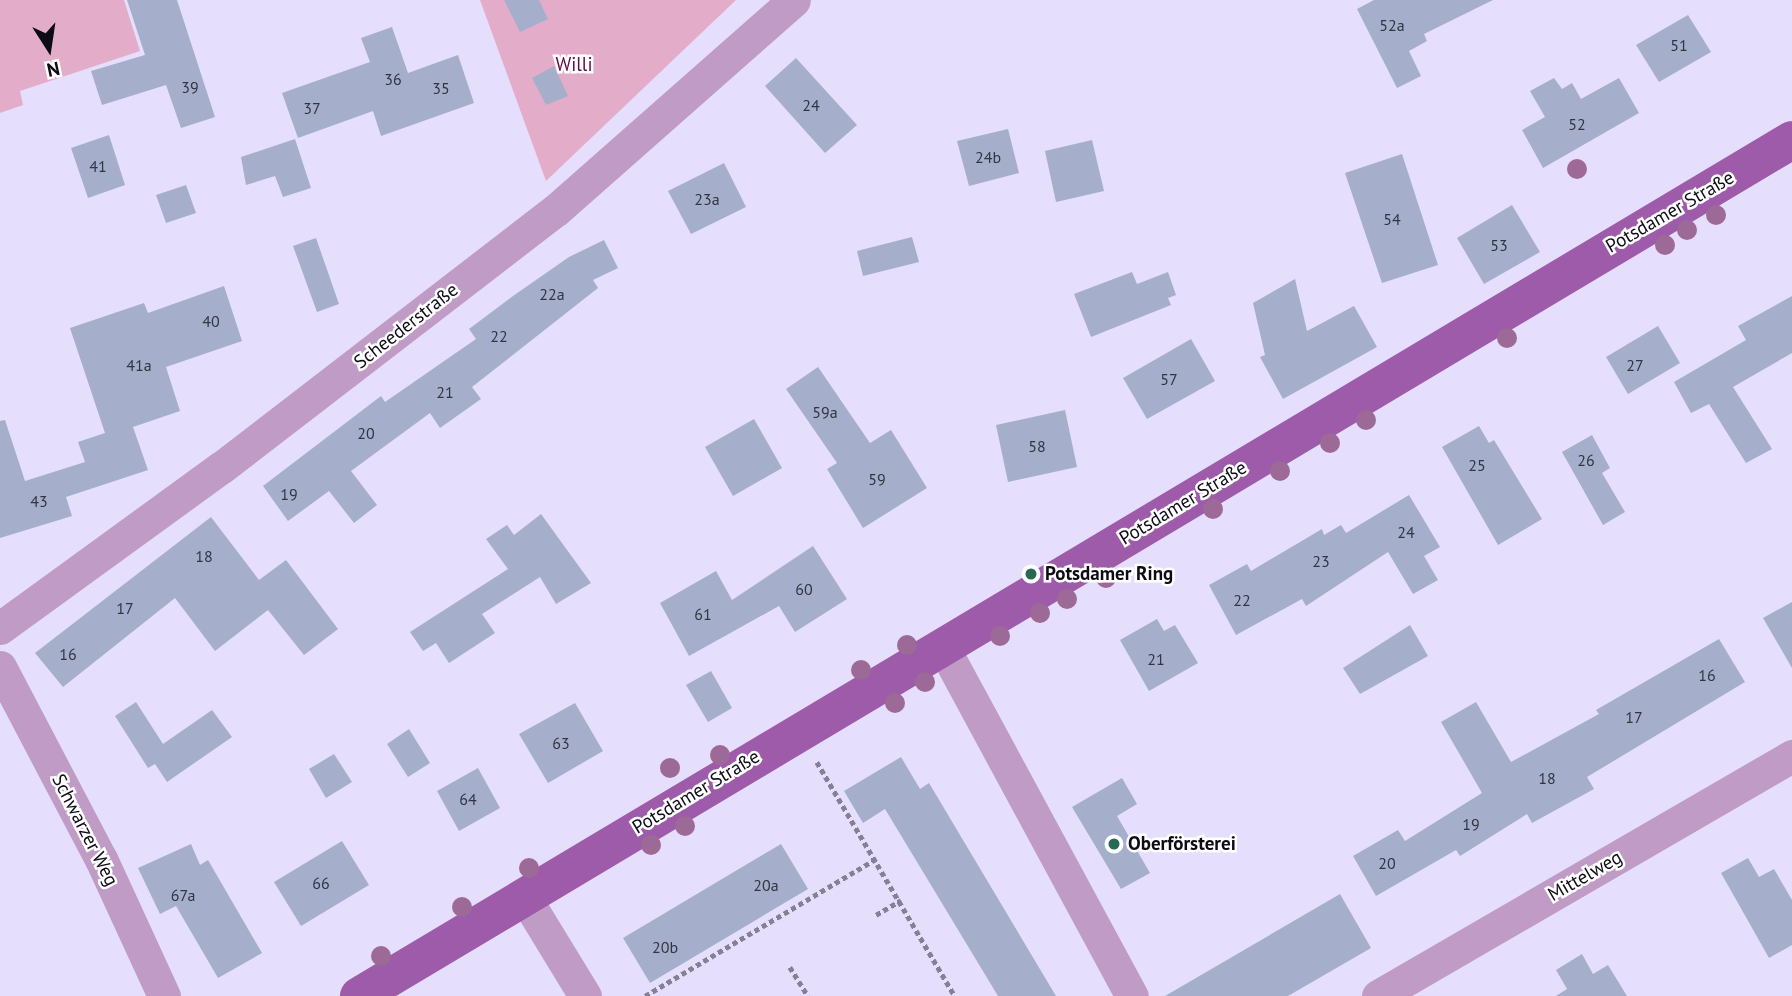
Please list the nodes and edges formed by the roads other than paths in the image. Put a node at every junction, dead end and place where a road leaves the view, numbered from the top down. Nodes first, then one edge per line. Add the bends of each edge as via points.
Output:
1 (794, 0) edge
2 (1792, 140) edge
3 (0, 628) edge
4 (943, 647) junction
5 (0, 667) edge
6 (1792, 755) edge
7 (524, 896) junction
8 (164, 996) edge
9 (359, 996) edge
10 (585, 996) edge
11 (1132, 996) edge
12 (1378, 996) edge

1 - 3 street, Scheederstraße via 556,210 232,459
2 - 4 main road, Potsdamer Straße
4 - 7 main road, Potsdamer Straße
4 - 11 street
5 - 8 street, Schwarzer Weg via 101,859
6 - 12 street, Mittelweg
7 - 9 main road, Potsdamer Straße
7 - 10 street

